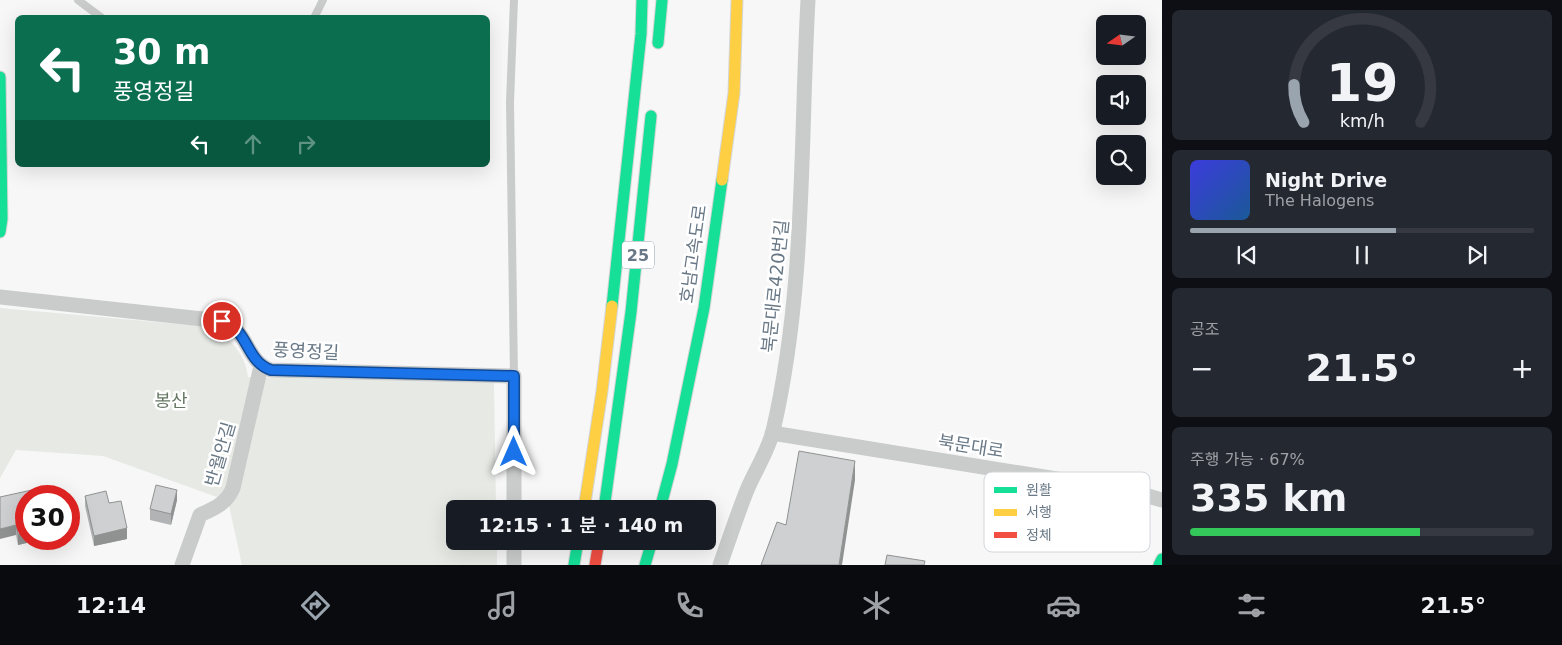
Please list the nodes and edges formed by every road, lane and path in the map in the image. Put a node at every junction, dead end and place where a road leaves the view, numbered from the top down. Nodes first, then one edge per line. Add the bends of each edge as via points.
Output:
1 (78, 0) edge
2 (323, 0) edge
3 (514, 0) edge
4 (642, 0) edge
5 (662, 0) edge
6 (737, 0) edge
7 (747, 0) edge
8 (808, 0) edge
9 (98, 15) edge
10 (316, 15) edge
11 (657, 50) dead end
12 (0, 77) edge
13 (734, 93) junction
14 (652, 109) dead end
15 (0, 232) edge
16 (0, 297) edge
17 (262, 366) junction
18 (514, 376) junction
19 (772, 433) junction
20 (1013, 472) edge
21 (514, 500) edge
22 (586, 500) edge
23 (605, 500) edge
24 (662, 500) edge
25 (514, 550) edge
26 (576, 550) edge
27 (598, 550) edge
28 (649, 550) edge
29 (1162, 559) edge
30 (182, 565) edge
31 (514, 565) edge
32 (574, 565) edge
33 (595, 565) edge
34 (645, 565) edge
35 (720, 565) edge
36 (1159, 565) edge

1 - 9 lane
2 - 10 lane
3 - 18 lane via 510,102
4 - 22 main road via 616,271
5 - 11 main road
6 - 13 main road, 호남고속도로
7 - 13 main road
8 - 19 street, 북문대로420번길 via 798,266 785,369
12 - 15 main road
13 - 24 main road, 호남고속도로 via 704,308
14 - 23 main road, 25 via 619,416
16 - 17 street, 풍영정길 via 222,321 238,331
17 - 18 street, 풍영정길 via 271,370
17 - 30 street, 반월안길 via 230,496 200,515
18 - 21 street
19 - 20 street, 북문대로
19 - 35 street, 북문대로420번길
25 - 31 street
26 - 32 main road
27 - 33 main road
28 - 34 main road
29 - 36 main road

